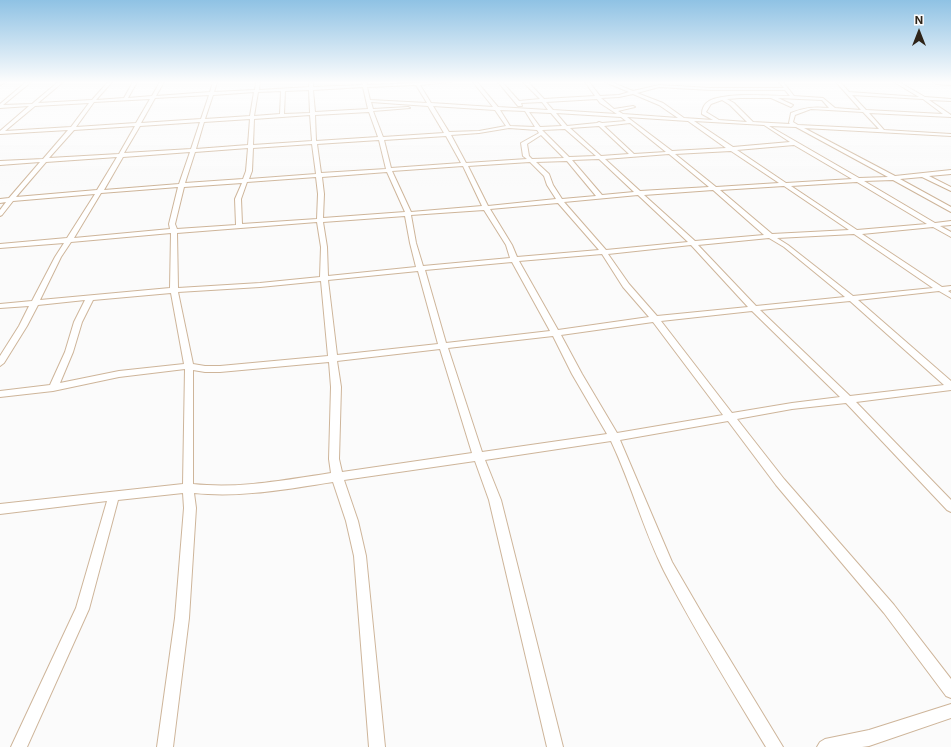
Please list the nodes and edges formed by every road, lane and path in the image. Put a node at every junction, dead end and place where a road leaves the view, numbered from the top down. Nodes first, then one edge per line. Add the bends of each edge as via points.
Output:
1 (18, 117) edge
2 (81, 117) edge
3 (143, 117) edge
4 (203, 117) edge
5 (252, 117) junction
6 (256, 117) edge
7 (312, 117) edge
8 (373, 117) edge
9 (437, 117) edge
10 (502, 117) edge
11 (530, 117) edge
12 (556, 117) edge
13 (592, 117) edge
14 (623, 117) edge
15 (635, 117) edge
16 (682, 117) edge
17 (711, 117) edge
18 (745, 117) edge
19 (792, 117) edge
20 (870, 117) edge
21 (652, 118) joint
22 (202, 120) junction
23 (687, 120) junction
24 (631, 122) junction
25 (722, 122) junction
26 (601, 124) junction
27 (752, 124) junction
28 (763, 124) junction
29 (138, 125) junction
30 (793, 126) junction
31 (565, 127) junction
32 (509, 128) junction
33 (72, 129) junction
34 (540, 131) junction
35 (883, 131) junction
36 (0, 133) edge
37 (446, 134) junction
38 (951, 135) edge
39 (380, 138) junction
40 (314, 141) junction
41 (795, 143) junction
42 (251, 146) junction
43 (731, 148) junction
44 (192, 151) junction
45 (669, 152) junction
46 (120, 155) junction
47 (633, 155) junction
48 (600, 157) junction
49 (568, 159) junction
50 (44, 160) junction
51 (529, 160) junction
52 (0, 163) edge
53 (464, 164) junction
54 (389, 170) junction
55 (951, 172) edge
56 (922, 175) junction
57 (318, 176) junction
58 (894, 178) junction
59 (246, 180) junction
60 (856, 180) junction
61 (786, 184) junction
62 (182, 186) junction
63 (716, 189) junction
64 (951, 189) edge
65 (98, 192) junction
66 (640, 194) junction
67 (600, 197) junction
68 (11, 200) junction
69 (0, 201) edge
70 (560, 201) junction
71 (486, 208) junction
72 (951, 210) edge
73 (408, 213) junction
74 (0, 214) edge
75 (320, 220) junction
76 (951, 222) edge
77 (934, 224) junction
78 (239, 226) junction
79 (174, 231) junction
80 (855, 232) junction
81 (951, 235) edge
82 (770, 236) junction
83 (68, 241) junction
84 (693, 243) junction
85 (0, 246) edge
86 (604, 252) junction
87 (514, 259) junction
88 (421, 269) junction
89 (324, 279) junction
90 (951, 288) edge
91 (940, 289) junction
92 (174, 290) junction
93 (951, 296) edge
94 (90, 298) junction
95 (852, 299) junction
96 (35, 303) junction
97 (0, 306) edge
98 (754, 309) junction
99 (655, 319) junction
100 (555, 333) junction
101 (443, 346) junction
102 (332, 358) junction
103 (0, 364) edge
104 (189, 366) junction
105 (951, 386) edge
106 (53, 388) junction
107 (0, 394) edge
108 (849, 400) junction
109 (730, 417) junction
110 (614, 437) junction
111 (478, 456) junction
112 (337, 476) junction
113 (188, 488) junction
114 (114, 496) junction
115 (951, 507) edge
116 (0, 509) edge
117 (951, 691) edge
118 (951, 711) edge
119 (19, 747) edge
120 (166, 747) edge
121 (377, 747) edge
122 (555, 747) edge
123 (775, 747) edge
124 (825, 747) edge

1 - 36 street
2 - 33 street
3 - 29 street
4 - 22 street
5 - 6 street
5 - 22 street
5 - 42 street
7 - 40 street
8 - 39 street
9 - 37 street
10 - 32 street
11 - 34 street
12 - 31 street
13 - 26 street
14 - 24 street
15 - 21 street
16 - 23 street
17 - 25 street
18 - 27 street
19 - 30 street via 790,123
20 - 35 street
21 - 23 street
22 - 29 street
22 - 44 street
23 - 25 street
23 - 43 street
24 - 26 street
24 - 45 street
25 - 27 street
26 - 31 street
26 - 47 street
27 - 28 street
28 - 30 street
28 - 41 street
29 - 33 street
29 - 46 street
30 - 35 street
30 - 58 street
31 - 34 street
31 - 48 street
32 - 34 street
32 - 37 street
33 - 36 street
33 - 50 street
34 - 49 street
34 - 51 street via 524,143 524,153
35 - 38 street
37 - 39 street
37 - 53 street
39 - 40 street
39 - 54 street
40 - 42 street
40 - 57 street
41 - 43 street
41 - 60 street
42 - 44 street
42 - 59 street
43 - 45 street
43 - 61 street
44 - 46 street
44 - 62 street
45 - 47 street
45 - 63 street
46 - 50 street
46 - 65 street
47 - 48 street
48 - 49 street
48 - 66 street
49 - 51 street
49 - 67 street
50 - 52 street
50 - 68 street
51 - 53 street
51 - 70 street via 547,175
53 - 54 street
53 - 71 street
54 - 57 street
54 - 73 street
55 - 56 street
56 - 58 street
56 - 64 street
57 - 59 street
57 - 75 street via 321,194
58 - 60 street
58 - 72 street
59 - 62 street
59 - 78 street via 238,199
60 - 61 street
60 - 77 street
61 - 63 street
61 - 80 street
62 - 65 street
62 - 79 street via 172,224
63 - 66 street
63 - 82 street
65 - 68 street
65 - 83 street
66 - 67 street
66 - 84 street
67 - 70 street
68 - 69 street
68 - 74 street
70 - 71 street
70 - 86 street
71 - 73 street
71 - 87 street via 509,245
73 - 75 street
73 - 88 street
75 - 78 street
75 - 89 street via 324,247
76 - 77 street
77 - 80 street
77 - 81 street
78 - 79 street
79 - 83 street
79 - 92 street
80 - 82 street
80 - 91 street
82 - 84 street
82 - 95 street
83 - 85 street
83 - 96 street
84 - 86 street
84 - 98 street
86 - 87 street
86 - 99 street via 626,285
87 - 88 street
87 - 100 street
88 - 89 street
88 - 101 street
89 - 92 street via 260,286
89 - 102 street
90 - 91 street
91 - 93 street
91 - 95 street
92 - 94 street
92 - 104 street
94 - 96 street
94 - 106 street
95 - 98 street
95 - 105 street
96 - 97 street
96 - 103 street
98 - 99 street
98 - 108 street
99 - 100 street
99 - 109 street
100 - 101 street
100 - 110 street
101 - 102 street
101 - 111 street
102 - 104 street via 220,369
102 - 112 street via 336,388 334,459
104 - 106 street via 119,374
104 - 113 street
105 - 108 street
106 - 107 street
108 - 109 street via 792,406
108 - 115 street
109 - 110 street
109 - 117 street via 808,516 889,610
110 - 111 street
110 - 123 street via 668,566 698,622
111 - 112 street
111 - 122 street via 495,500
112 - 113 street via 246,490 216,491
112 - 121 street via 352,520 360,556
113 - 114 street
113 - 120 street via 190,508 182,618
114 - 116 street
114 - 119 street via 82,609
118 - 124 street via 869,738

